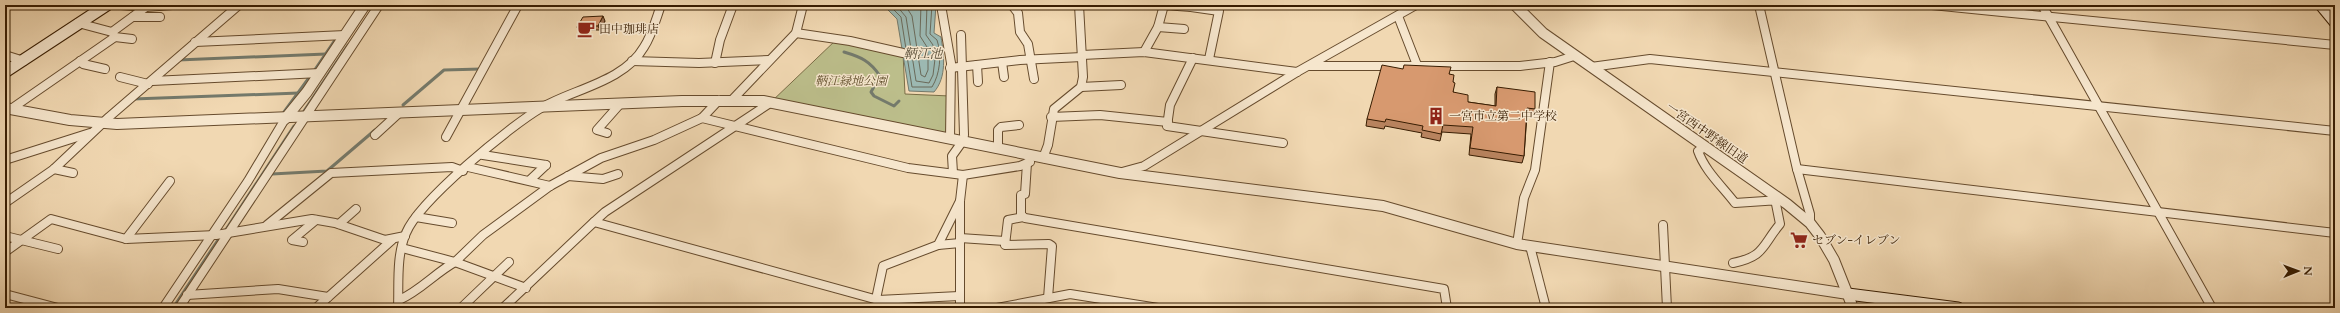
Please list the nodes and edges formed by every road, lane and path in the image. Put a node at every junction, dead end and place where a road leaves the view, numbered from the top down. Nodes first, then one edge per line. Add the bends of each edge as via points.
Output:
1 (107, 5) edge
2 (121, 5) edge
3 (172, 5) edge
4 (239, 5) edge
5 (365, 5) edge
6 (378, 5) edge
7 (518, 5) edge
8 (661, 5) edge
9 (733, 5) edge
10 (803, 5) edge
11 (941, 5) edge
12 (1012, 5) edge
13 (1079, 5) edge
14 (1164, 5) edge
15 (1416, 5) edge
16 (1515, 5) edge
17 (1760, 5) edge
18 (1932, 5) edge
19 (2042, 5) edge
20 (2321, 5) edge
21 (1191, 6) edge
22 (146, 7) junction
23 (1215, 7) edge
24 (1398, 16) junction
25 (133, 17) junction
26 (160, 17) dead end
27 (2048, 17) junction
28 (2335, 22) edge
29 (78, 23) junction
30 (1158, 27) junction
31 (1184, 29) dead end
32 (796, 32) junction
33 (114, 35) junction
34 (345, 35) junction
35 (961, 35) dead end
36 (132, 39) dead end
37 (195, 42) junction
38 (2335, 45) edge
39 (1144, 52) junction
40 (903, 54) dead end
41 (5, 55) edge
42 (1082, 56) junction
43 (1574, 56) junction
44 (1193, 58) junction
45 (1032, 59) junction
46 (1209, 59) junction
47 (769, 60) junction
48 (24, 61) junction
49 (80, 61) junction
50 (632, 61) junction
51 (1002, 62) junction
52 (1550, 62) junction
53 (715, 63) junction
54 (977, 65) junction
55 (1417, 65) junction
56 (1310, 66) junction
57 (962, 67) junction
58 (1591, 67) junction
59 (950, 68) junction
60 (105, 69) dead end
61 (1775, 71) junction
62 (5, 72) edge
63 (1297, 72) junction
64 (320, 73) junction
65 (120, 77) dead end
66 (1004, 77) dead end
67 (1034, 79) dead end
68 (150, 82) junction
69 (978, 82) dead end
70 (1121, 85) dead end
71 (1081, 88) junction
72 (719, 100) junction
73 (732, 100) junction
74 (770, 103) junction
75 (620, 104) junction
76 (2098, 105) junction
77 (542, 107) junction
78 (8, 109) edge
79 (461, 110) junction
80 (399, 113) junction
81 (305, 117) junction
82 (1052, 117) junction
83 (702, 118) junction
84 (285, 119) junction
85 (1168, 122) junction
86 (1019, 125) dead end
87 (736, 126) junction
88 (98, 128) junction
89 (2335, 131) edge
90 (1199, 132) junction
91 (607, 133) dead end
92 (375, 135) dead end
93 (446, 137) dead end
94 (950, 139) junction
95 (963, 139) junction
96 (1283, 143) dead end
97 (1705, 147) junction
98 (998, 149) junction
99 (482, 154) junction
100 (1040, 157) junction
101 (5, 160) edge
102 (1028, 163) junction
103 (54, 169) junction
104 (466, 169) junction
105 (1797, 170) junction
106 (73, 173) dead end
107 (953, 173) junction
108 (1120, 173) junction
109 (618, 174) dead end
110 (963, 175) junction
111 (568, 176) junction
112 (530, 180) junction
113 (170, 181) dead end
114 (550, 186) junction
115 (1780, 200) junction
116 (960, 201) junction
117 (5, 203) edge
118 (356, 209) dead end
119 (2157, 212) junction
120 (416, 217) junction
121 (1023, 217) junction
122 (316, 220) junction
123 (594, 222) junction
124 (452, 223) dead end
125 (1810, 223) junction
126 (339, 224) junction
127 (1663, 225) dead end
128 (267, 226) junction
129 (228, 233) junction
130 (2335, 233) edge
131 (212, 234) junction
132 (5, 236) edge
133 (405, 236) junction
134 (23, 239) junction
135 (126, 239) junction
136 (392, 240) junction
137 (960, 241) junction
138 (1006, 241) junction
139 (303, 242) dead end
140 (938, 244) junction
141 (1517, 244) junction
142 (1530, 246) junction
143 (402, 248) junction
144 (58, 249) dead end
145 (5, 252) edge
146 (455, 262) junction
147 (510, 262) dead end
148 (1732, 263) dead end
149 (1665, 266) junction
150 (494, 277) junction
151 (526, 288) junction
152 (5, 294) edge
153 (1848, 294) junction
154 (187, 295) junction
155 (959, 296) junction
156 (328, 297) junction
157 (1048, 298) junction
158 (876, 299) junction
159 (399, 304) edge
160 (58, 308) edge
161 (163, 308) edge
162 (179, 308) edge
163 (316, 308) edge
164 (461, 308) edge
165 (503, 308) edge
166 (960, 308) edge
167 (997, 308) edge
168 (1158, 308) edge
169 (1447, 308) edge
170 (1546, 308) edge
171 (1667, 308) edge
172 (1853, 308) edge
173 (1958, 308) edge
174 (2212, 308) edge

1 - 29 main road
2 - 22 street
3 - 22 street
4 - 37 street
5 - 34 street
6 - 81 street
7 - 79 street
8 - 50 street via 644,48
9 - 53 street via 720,40
10 - 32 street
11 - 59 street
12 - 45 street via 1018,13 1020,32 1028,44
13 - 42 street
14 - 21 street
14 - 30 street
15 - 24 street
16 - 43 street, 一宮西中野線旧道 via 1543,33
17 - 61 street
18 - 27 street
19 - 27 street
20 - 28 main road
21 - 23 street
22 - 25 street
23 - 46 street via 1219,11
24 - 55 street
24 - 56 street
25 - 26 street
25 - 33 street
27 - 38 street
27 - 76 street
29 - 33 street
29 - 48 main road
30 - 31 street
30 - 39 street
32 - 40 street via 850,41
32 - 47 street
33 - 36 street
33 - 49 street
34 - 37 street
34 - 64 street
35 - 57 street
37 - 68 street
39 - 42 street
39 - 44 street
41 - 48 street
42 - 45 street
42 - 71 street
43 - 52 street
43 - 58 street, 一宮西中野線旧道
44 - 46 street
44 - 85 street via 1170,105
45 - 51 street
45 - 67 street
46 - 63 street
47 - 53 street
47 - 73 street
48 - 62 main road
49 - 60 street
49 - 78 street
50 - 53 street
50 - 77 street via 591,87
51 - 54 street
51 - 66 street
52 - 55 street via 1520,66
52 - 141 street via 1535,170 1524,198
54 - 57 street
54 - 69 street
55 - 56 street
56 - 63 street
57 - 59 street
57 - 95 street
58 - 61 street via 1650,58
58 - 97 street, 一宮西中野線旧道
59 - 94 street
61 - 76 street
61 - 105 street
63 - 90 street
64 - 68 street
64 - 84 street
65 - 68 street
68 - 88 street
70 - 71 street
71 - 82 street via 1054,108
72 - 73 street
72 - 75 street
72 - 83 street
73 - 74 street
74 - 87 street
74 - 94 street
75 - 77 street
75 - 91 street via 597,130
76 - 89 street
76 - 119 street
77 - 79 street
77 - 99 street via 519,122
78 - 88 street
79 - 80 street
79 - 93 street
80 - 81 street
80 - 92 street
81 - 84 street
81 - 129 street
82 - 85 street via 1100,115
82 - 100 street via 1050,144
83 - 87 street
83 - 111 street via 654,140 601,158
84 - 88 street
84 - 131 street
85 - 90 street via 1167,126
86 - 98 street via 1001,127 998,130
87 - 107 street via 908,168
87 - 123 street via 605,212
88 - 101 street via 68,142
88 - 103 street
90 - 96 street
90 - 108 street via 1144,166
94 - 95 street
95 - 98 street
95 - 107 street via 955,148 952,157
97 - 115 street, 一宮西中野線旧道
97 - 115 street via 1698,152 1703,165 1719,181 1731,200 1739,204
98 - 100 street
99 - 104 street
99 - 112 street via 546,165
100 - 102 street
100 - 108 street
102 - 110 street
102 - 121 street via 1025,194 1021,195
103 - 106 street
103 - 117 street
104 - 112 street
104 - 120 street via 433,196
104 - 128 street via 452,167 331,173
105 - 119 street
105 - 125 street via 1810,214
107 - 110 street
108 - 141 street via 1383,206
109 - 111 street via 603,179
110 - 116 street
111 - 114 street
112 - 114 street
113 - 135 street
114 - 146 street via 483,235
115 - 125 street, 一宮西中野線旧道
115 - 148 street via 1776,204 1780,224 1760,255 1750,260
116 - 137 street
116 - 140 street
118 - 126 street
119 - 130 street
119 - 174 street
120 - 124 street
120 - 133 street
121 - 138 street via 1008,220
121 - 169 street via 1444,290
122 - 126 street
122 - 128 street
122 - 139 street via 292,240
123 - 151 street
123 - 158 street
125 - 153 street, 一宮西中野線旧道 via 1834,260
126 - 136 street via 373,237
127 - 149 street
128 - 129 street
129 - 131 street
129 - 154 street
131 - 135 street
131 - 161 street
132 - 134 street
133 - 136 street
133 - 143 street
134 - 135 street via 51,219
134 - 144 street
134 - 145 street
136 - 156 street
137 - 138 street
137 - 140 street
137 - 155 street
138 - 157 street via 1005,245 1052,246
140 - 158 street via 883,266
141 - 142 street
142 - 149 street
142 - 170 street
143 - 146 street
143 - 159 street
146 - 150 street
146 - 159 street via 441,268
147 - 150 street
149 - 153 street
149 - 171 street
150 - 151 street
150 - 164 street
151 - 165 street
152 - 160 street
153 - 172 street, 一宮西中野線旧道
153 - 173 main road
154 - 156 street via 278,289
154 - 162 street
155 - 158 street
155 - 166 street
156 - 163 street
157 - 167 street
157 - 168 street via 1084,294

